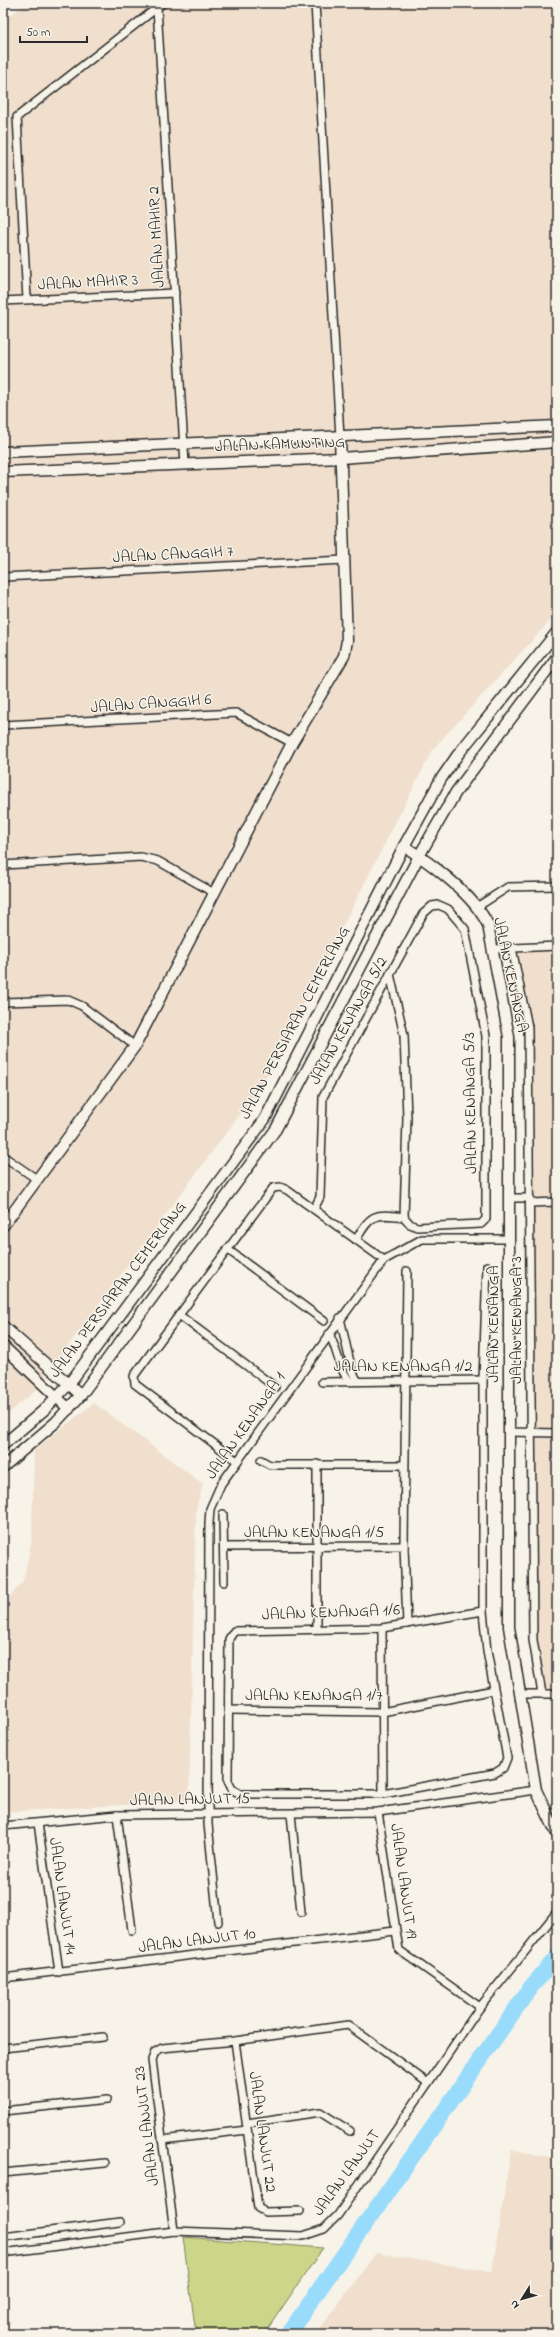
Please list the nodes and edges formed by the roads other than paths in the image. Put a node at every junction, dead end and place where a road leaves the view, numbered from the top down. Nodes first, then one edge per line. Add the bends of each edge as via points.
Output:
1 (315, 3) edge
2 (160, 5) edge
3 (174, 293) junction
4 (27, 299) junction
5 (3, 301) edge
6 (557, 426) edge
7 (340, 437) junction
8 (557, 442) edge
9 (184, 445) junction
10 (3, 452) edge
11 (341, 458) junction
12 (185, 464) junction
13 (3, 472) edge
14 (345, 560) junction
15 (3, 577) edge
16 (557, 632) edge
17 (557, 657) edge
18 (3, 725) edge
19 (292, 743) junction
20 (404, 846) junction
21 (419, 856) junction
22 (3, 865) edge
23 (557, 886) edge
24 (214, 893) junction
25 (435, 906) joint
26 (477, 907) junction
27 (557, 946) edge
28 (512, 948) junction
29 (492, 949) junction
30 (390, 974) junction
31 (3, 1002) edge
32 (135, 1046) junction
33 (3, 1156) edge
34 (38, 1180) junction
35 (509, 1198) junction
36 (530, 1200) junction
37 (557, 1202) edge
38 (314, 1209) junction
39 (404, 1217) junction
40 (3, 1226) edge
41 (509, 1239) junction
42 (356, 1240) junction
43 (227, 1249) junction
44 (384, 1260) junction
45 (487, 1266) dead end
46 (407, 1271) dead end
47 (179, 1315) junction
48 (340, 1318) junction
49 (324, 1321) dead end
50 (3, 1326) edge
51 (329, 1334) junction
52 (3, 1346) edge
53 (349, 1380) junction
54 (357, 1380) junction
55 (483, 1380) junction
56 (322, 1382) dead end
57 (405, 1382) junction
58 (69, 1384) junction
59 (275, 1387) dead end
60 (81, 1395) junction
61 (57, 1397) junction
62 (69, 1409) junction
63 (508, 1432) junction
64 (531, 1433) junction
65 (557, 1433) edge
66 (3, 1445) edge
67 (261, 1460) dead end
68 (237, 1461) junction
69 (317, 1464) junction
70 (404, 1466) junction
71 (3, 1467) edge
72 (223, 1514) dead end
73 (317, 1545) junction
74 (404, 1546) junction
75 (224, 1547) junction
76 (224, 1582) dead end
77 (484, 1611) junction
78 (407, 1624) junction
79 (317, 1628) junction
80 (382, 1628) junction
81 (494, 1690) junction
82 (519, 1694) junction
83 (542, 1694) junction
84 (557, 1694) edge
85 (228, 1710) junction
86 (382, 1712) junction
87 (536, 1790) junction
88 (383, 1794) junction
89 (378, 1812) junction
90 (208, 1813) junction
91 (291, 1814) junction
92 (117, 1815) junction
93 (38, 1824) junction
94 (3, 1826) edge
95 (557, 1834) edge
96 (301, 1912) dead end
97 (557, 1912) edge
98 (218, 1922) dead end
99 (132, 1930) dead end
100 (395, 1931) junction
101 (59, 1972) junction
102 (3, 1978) edge
103 (480, 2007) junction
104 (103, 2037) dead end
105 (236, 2041) junction
106 (3, 2048) edge
107 (428, 2083) junction
108 (107, 2100) dead end
109 (3, 2111) edge
110 (247, 2126) junction
111 (350, 2131) dead end
112 (162, 2140) junction
113 (105, 2163) dead end
114 (3, 2173) edge
115 (300, 2211) dead end
116 (120, 2222) dead end
117 (174, 2231) junction
118 (3, 2236) edge
119 (3, 2253) edge

1 - 7 street
2 - 3 street, JALAN MAHIR 2
2 - 4 street via 17,118
3 - 4 street, JALAN MAHIR 3
3 - 9 street, JALAN MAHIR 2
4 - 5 street, JALAN MAHIR 3
6 - 7 street, JALAN KAMUNTING
7 - 9 street, JALAN KAMUNTING
7 - 11 street
8 - 11 street, JALAN KAMUNTING
9 - 10 street, JALAN KAMUNTING
9 - 12 street, JALAN MAHIR 2
11 - 12 street, JALAN KAMUNTING
11 - 14 street
12 - 13 street, JALAN KAMUNTING
14 - 15 street, JALAN CANGGIH 7
14 - 19 street via 348,641 346,653
16 - 20 street, JALAN PERSIARAN CEMERLANG via 440,779
17 - 21 street, JALAN PERSIARAN CEMERLANG via 476,764
18 - 19 street, JALAN CANGGIH 6 via 236,713
19 - 24 street
20 - 21 street, JALAN KENANGA
20 - 58 street, JALAN PERSIARAN CEMERLANG via 265,1119
21 - 26 street, JALAN KENANGA
21 - 60 street, JALAN PERSIARAN CEMERLANG via 276,1129
22 - 24 street via 141,857 158,861
23 - 26 street via 508,887
24 - 32 street
25 - 30 street, JALAN KENANGA 5/2 via 423,914
25 - 39 street, JALAN KENANGA 5/3 via 443,906 452,912 462,923 468,936 486,1036 486,1219 481,1224 417,1226 410,1224
26 - 29 street, JALAN KENANGA via 488,925
27 - 28 street
28 - 29 street
28 - 36 street, JALAN KENANGA 3 via 528,1026
29 - 35 street, JALAN KENANGA via 509,1037
30 - 38 street, JALAN KENANGA 5/2 via 323,1097 320,1196
30 - 39 street via 404,1035 407,1118
31 - 32 street via 68,1000 82,1006
32 - 34 street
33 - 34 street
34 - 40 street
35 - 36 street
35 - 41 street, JALAN KENANGA
36 - 37 street
36 - 64 street, JALAN KENANGA 3
38 - 42 street
38 - 43 street via 284,1188 276,1187 267,1193
39 - 42 street via 372,1217 366,1222
41 - 44 street, JALAN KENANGA 1 via 422,1239
41 - 63 street, JALAN KENANGA
42 - 44 street
43 - 47 street
43 - 49 street
44 - 48 street, JALAN KENANGA 1
45 - 55 street
46 - 57 street
47 - 59 street
47 - 68 street via 135,1374 134,1381
48 - 51 street, JALAN KENANGA 1
48 - 54 street via 352,1371
50 - 58 street
51 - 53 street via 337,1349 344,1375
51 - 68 street, JALAN KENANGA 1
52 - 61 street
53 - 54 street, JALAN KENANGA 1/2
53 - 56 street, JALAN KENANGA 1/2
54 - 57 street, JALAN KENANGA 1/2
55 - 57 street, JALAN KENANGA 1/2
55 - 77 street
57 - 70 street
58 - 60 street
58 - 61 street, JALAN PERSIARAN CEMERLANG
60 - 62 street, JALAN PERSIARAN CEMERLANG
61 - 62 street
61 - 66 street, JALAN PERSIARAN CEMERLANG
62 - 71 street, JALAN PERSIARAN CEMERLANG
63 - 64 street
63 - 82 street, JALAN KENANGA via 508,1613
64 - 65 street
64 - 83 street, JALAN KENANGA 3 via 533,1640
67 - 69 street via 270,1465
68 - 90 street, JALAN KENANGA 1 via 214,1496 210,1509
69 - 70 street
69 - 73 street
70 - 74 street
72 - 75 street
73 - 74 street, JALAN KENANGA 1/5
73 - 75 street, JALAN KENANGA 1/5
73 - 79 street
74 - 78 street
75 - 76 street
77 - 78 street, JALAN KENANGA 1/6
77 - 81 street via 487,1651
78 - 80 street, JALAN KENANGA 1/6
79 - 80 street, JALAN KENANGA 1/6
79 - 85 street, JALAN KENANGA 1/6 via 234,1631 229,1636
80 - 86 street
81 - 86 street, JALAN KENANGA 1/7
81 - 88 street via 507,1758 503,1768 495,1773
82 - 83 street
82 - 87 street, JALAN KENANGA
83 - 84 street
85 - 86 street, JALAN KENANGA 1/7
85 - 88 street via 228,1781 237,1793
86 - 88 street
87 - 89 street, JALAN LANJUT 15
87 - 95 street, JALAN KENANGA
89 - 91 street, JALAN LANJUT 15
89 - 100 street, JALAN LANJUT 19
90 - 91 street, JALAN LANJUT 15
90 - 92 street, JALAN LANJUT 15
90 - 98 street, JALAN KENANGA 1
91 - 96 street
92 - 93 street, JALAN LANJUT 15
92 - 99 street
93 - 94 street, JALAN LANJUT 15
93 - 101 street, JALAN LANJUT 14
97 - 103 street, JALAN LANJUT
100 - 101 street, JALAN LANJUT 10
100 - 103 street, JALAN LANJUT 19 via 397,1944 404,1956
101 - 102 street, JALAN LANJUT 10
103 - 107 street, JALAN LANJUT
104 - 106 street
105 - 107 street, JALAN LANJUT 23 via 348,2025
105 - 110 street, JALAN LANJUT 22
105 - 112 street, JALAN LANJUT 23 via 162,2048 155,2052 152,2060
107 - 117 street, JALAN LANJUT via 338,2214 324,2229 303,2236
108 - 109 street
110 - 111 street via 320,2112
110 - 112 street
110 - 115 street, JALAN LANJUT 22 via 258,2208 265,2212
112 - 117 street, JALAN LANJUT 23
113 - 114 street
116 - 118 street
117 - 119 street, JALAN LANJUT

